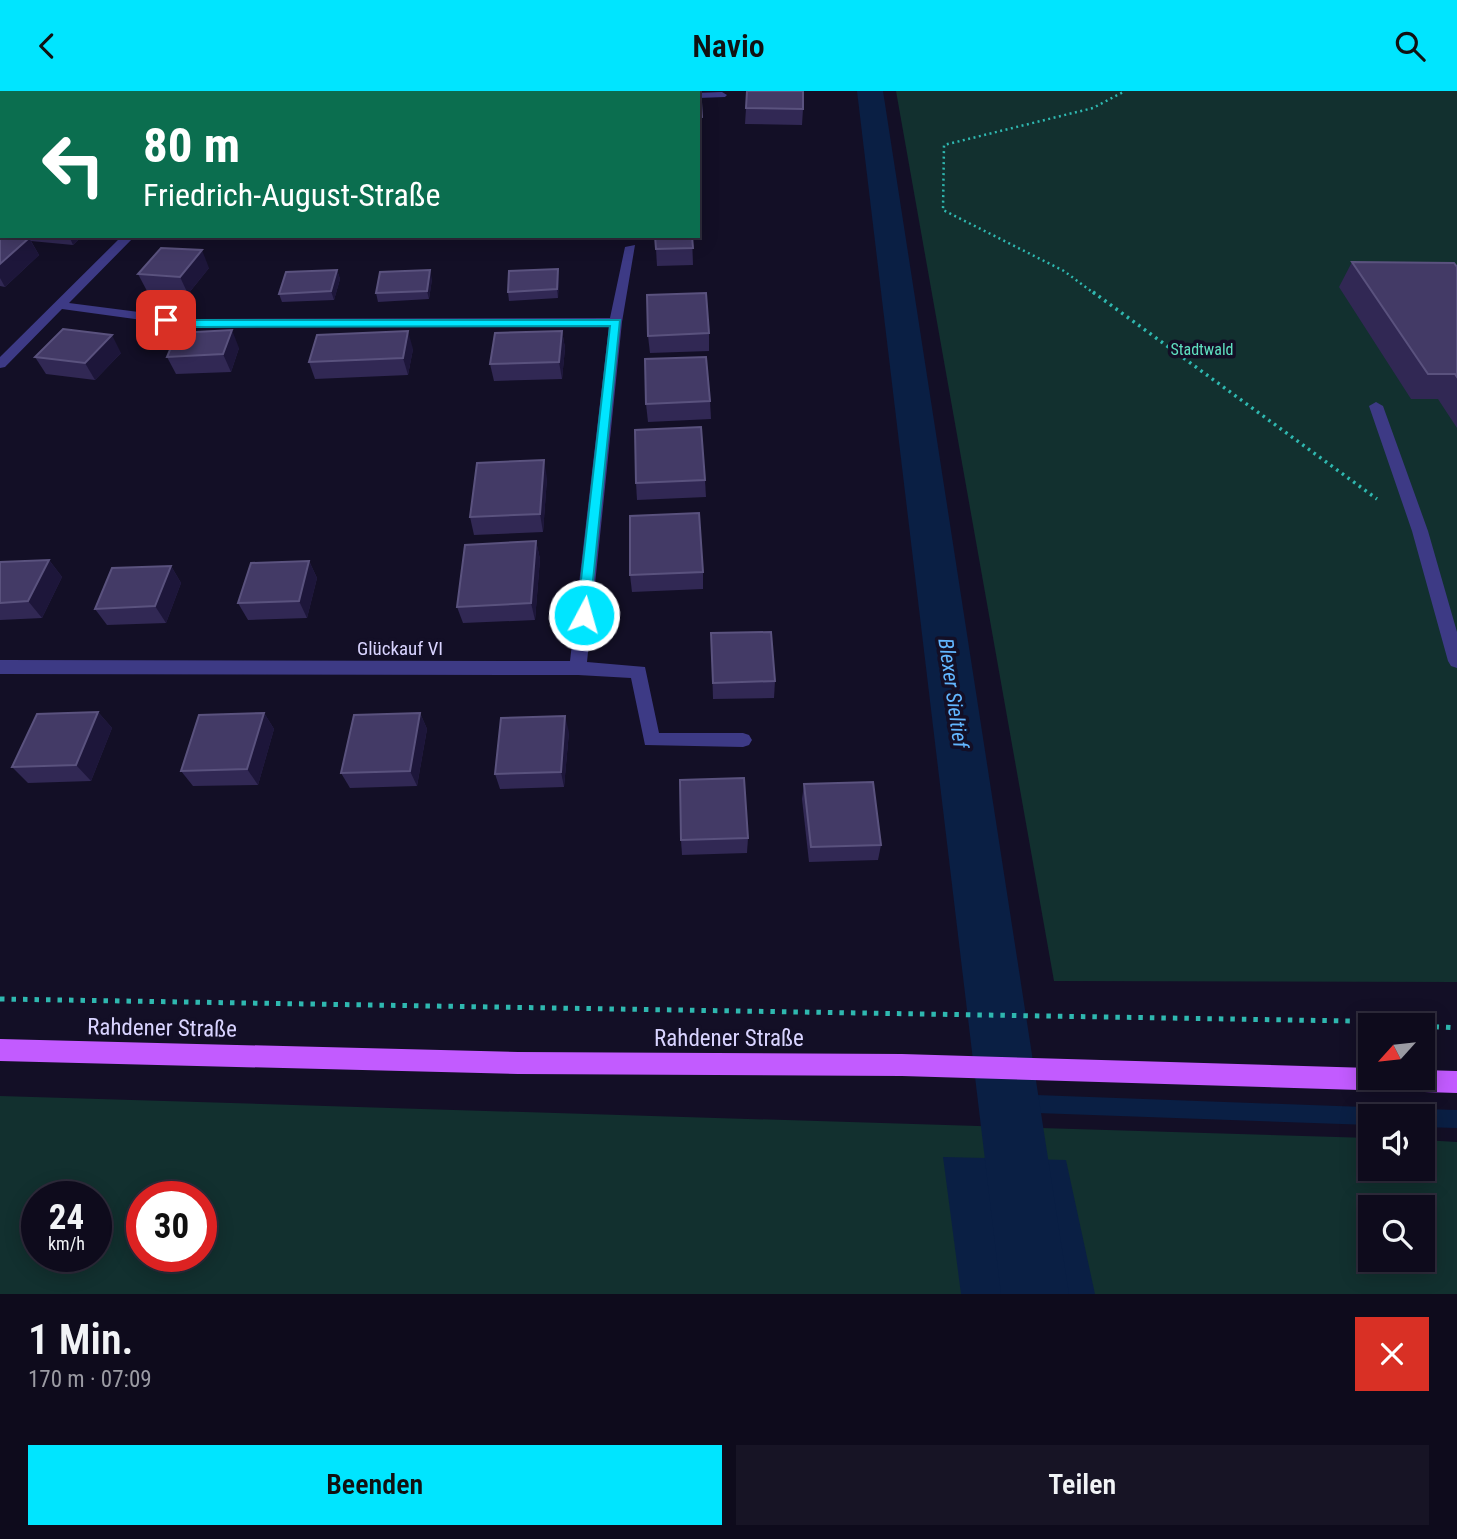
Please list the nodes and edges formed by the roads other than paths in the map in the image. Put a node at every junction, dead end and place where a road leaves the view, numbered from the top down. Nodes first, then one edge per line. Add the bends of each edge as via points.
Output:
1 (700, 95) edge
2 (722, 95) dead end
3 (127, 238) edge
4 (631, 247) dead end
5 (59, 305) junction
6 (616, 322) junction
7 (0, 364) edge
8 (1376, 406) dead end
9 (1457, 661) edge
10 (0, 667) edge
11 (578, 668) junction
12 (743, 740) dead end
13 (0, 1050) edge
14 (1457, 1082) edge

1 - 2 street
3 - 5 street
4 - 6 street
5 - 6 street via 193,323
5 - 7 street
6 - 11 street
8 - 9 street via 1420,531
10 - 11 street, Glückauf VI
11 - 12 street, Glückauf VI via 639,672 651,740
13 - 14 main road, Rahdener Straße via 518,1063 902,1065

